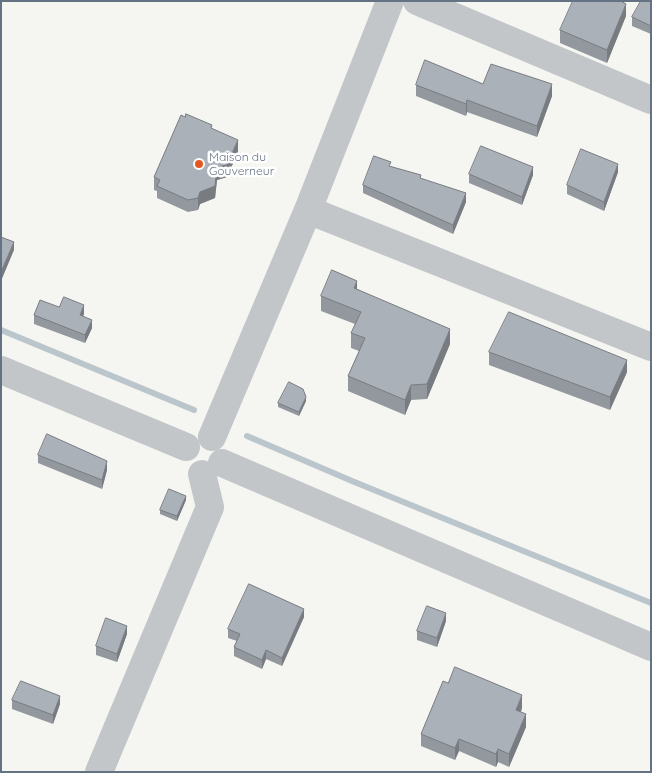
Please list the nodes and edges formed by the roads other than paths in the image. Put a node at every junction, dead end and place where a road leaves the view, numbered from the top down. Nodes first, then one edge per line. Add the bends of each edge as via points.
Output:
1 (390, 1) edge
2 (417, 1) edge
3 (651, 100) edge
4 (308, 210) junction
5 (651, 347) edge
6 (1, 370) edge
7 (212, 437) junction
8 (186, 447) junction
9 (212, 468) junction
10 (651, 647) edge
11 (99, 772) edge

1 - 4 street
2 - 3 street
4 - 5 street
4 - 7 street
6 - 8 street
7 - 8 street via 197,437
7 - 9 street via 220,443 223,458
8 - 9 street via 186,462 195,472
9 - 10 street
9 - 11 street via 210,507

